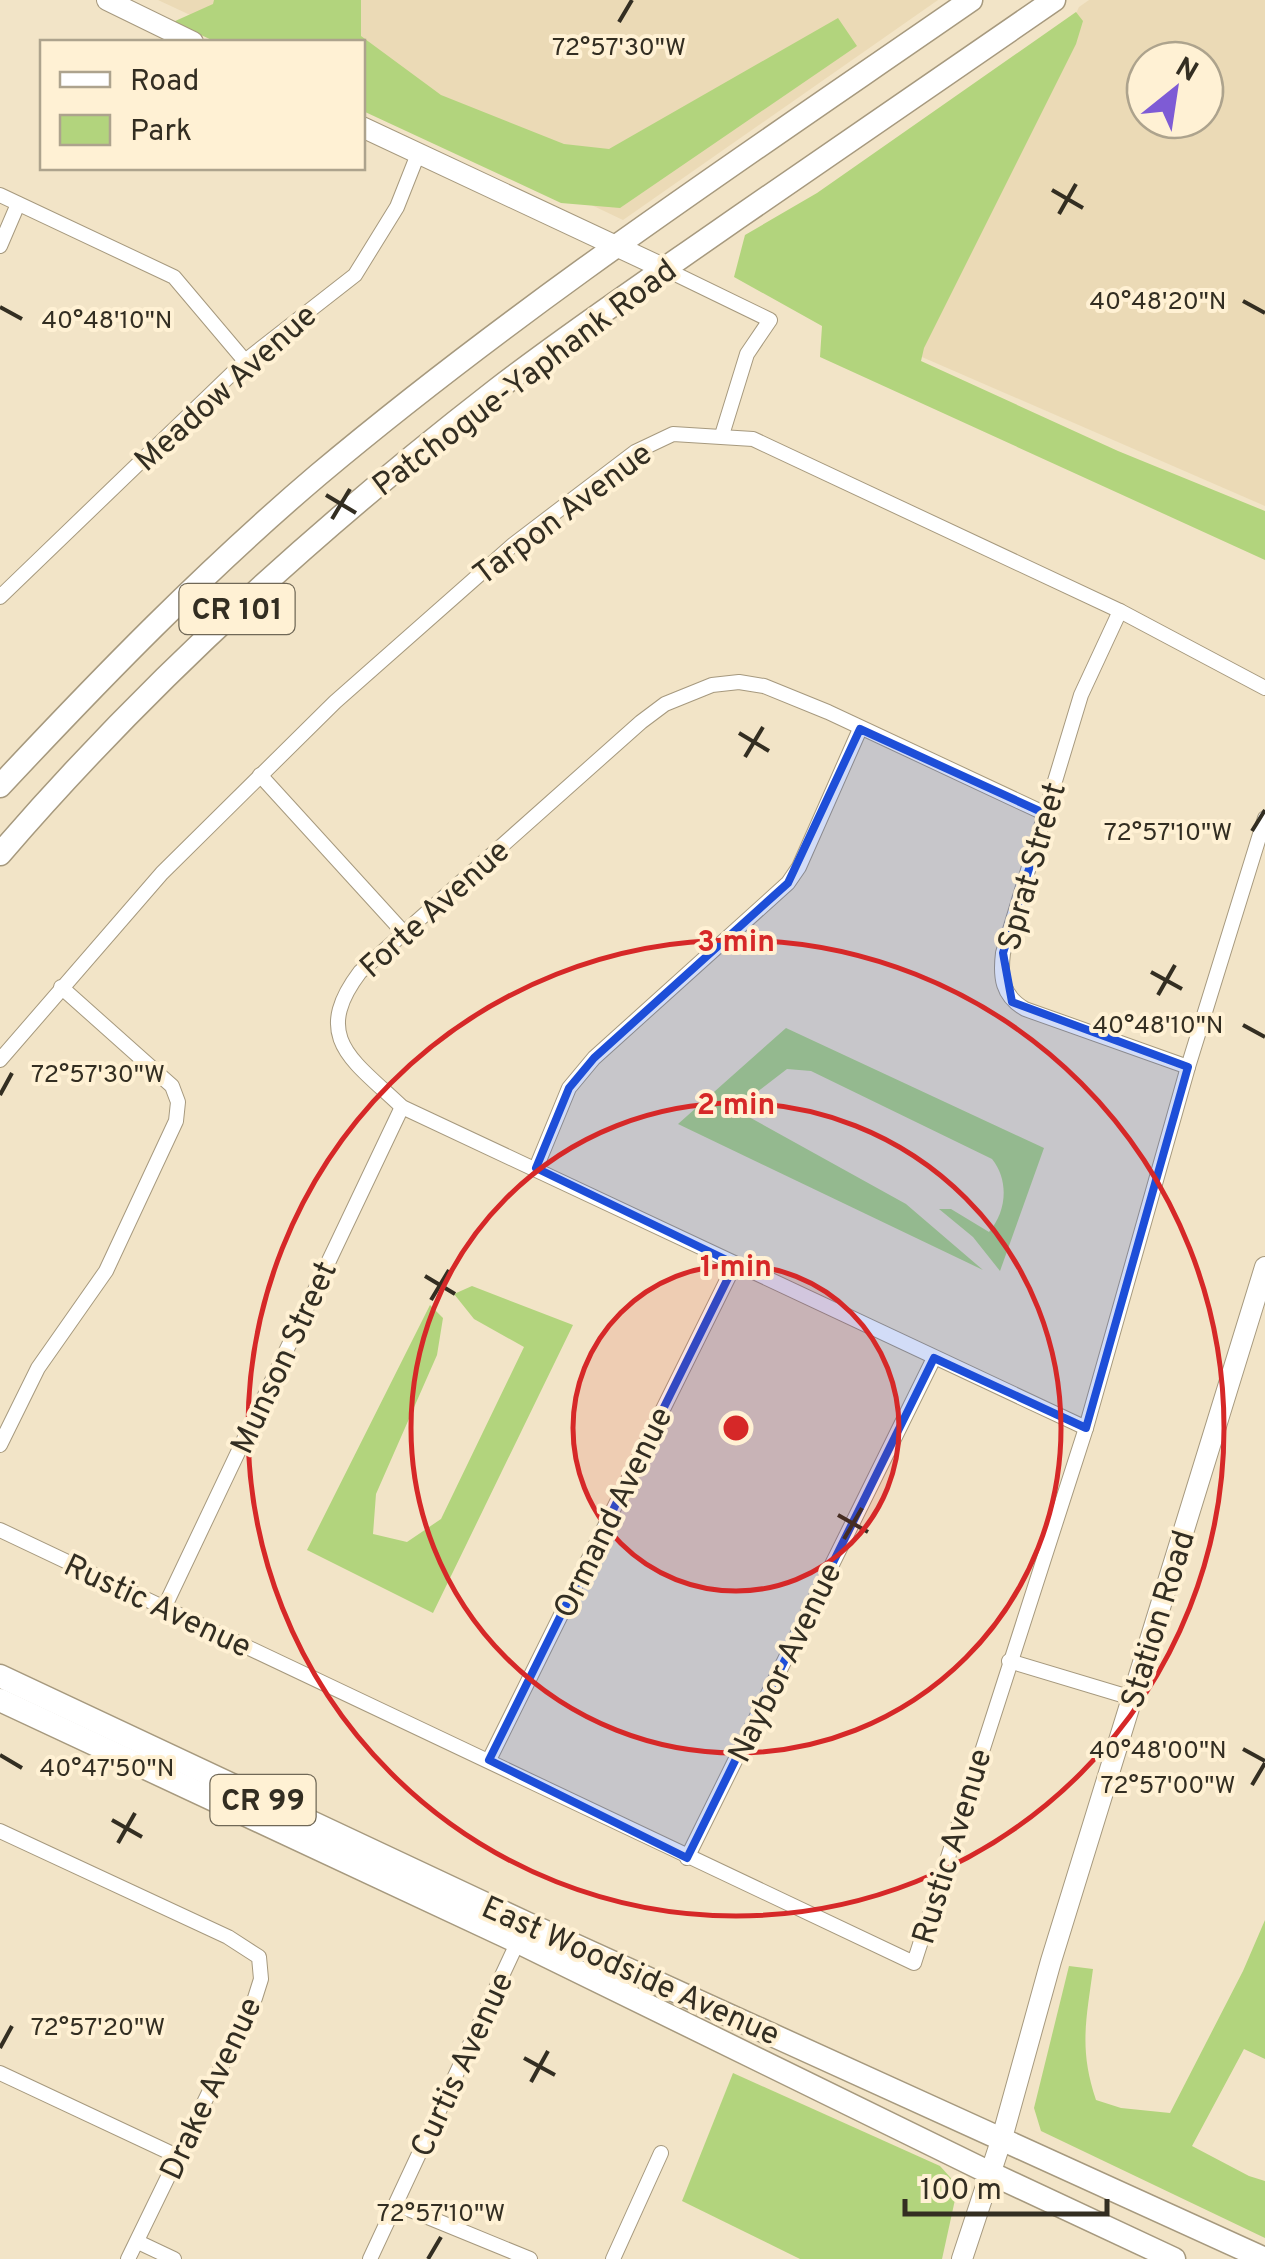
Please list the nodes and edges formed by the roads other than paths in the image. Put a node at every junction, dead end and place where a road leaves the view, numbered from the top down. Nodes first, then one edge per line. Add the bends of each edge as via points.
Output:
1 (107, 0) edge
2 (971, 0) edge
3 (1054, 0) edge
4 (189, 40) edge
5 (365, 128) edge
6 (418, 154) junction
7 (0, 195) edge
8 (18, 204) junction
9 (0, 246) edge
10 (616, 246) junction
11 (665, 268) junction
12 (244, 361) junction
13 (722, 435) junction
14 (0, 598) edge
15 (1120, 611) junction
16 (1265, 688) edge
17 (860, 729) junction
18 (260, 775) junction
19 (0, 786) edge
20 (1046, 814) junction
21 (1265, 818) edge
22 (0, 854) edge
23 (404, 932) junction
24 (61, 987) junction
25 (0, 1060) edge
26 (1188, 1066) junction
27 (402, 1107) junction
28 (536, 1168) junction
29 (734, 1264) junction
30 (1265, 1267) edge
31 (934, 1358) junction
32 (1086, 1428) junction
33 (0, 1445) edge
34 (0, 1530) edge
35 (164, 1608) junction
36 (1009, 1660) junction
37 (0, 1676) edge
38 (1132, 1698) junction
39 (0, 1700) edge
40 (488, 1760) junction
41 (0, 1831) edge
42 (687, 1858) junction
43 (522, 1932) junction
44 (0, 2073) edge
45 (1002, 2138) junction
46 (661, 2153) dead end
47 (177, 2156) junction
48 (990, 2173) junction
49 (396, 2204) junction
50 (138, 2242) junction
51 (128, 2259) edge
52 (174, 2259) edge
53 (370, 2259) edge
54 (530, 2259) edge
55 (612, 2259) edge
56 (962, 2259) edge
57 (1174, 2259) edge
58 (1265, 2259) edge

1 - 4 main road
2 - 10 main road, Patchogue-Yaphank Road / CR 101
3 - 11 main road, Patchogue-Yaphank Road / CR 101
5 - 6 main road
6 - 10 main road
6 - 12 street, Meadow Avenue via 397,206 355,275
7 - 8 street
8 - 9 street
8 - 12 street via 174,278
10 - 11 main road
10 - 19 main road, Patchogue-Yaphank Road / CR 101 via 302,489 140,640
11 - 13 street via 770,320 747,354
11 - 22 main road, Patchogue-Yaphank Road / CR 101 via 498,389 298,554 163,680
12 - 14 street, Meadow Avenue
13 - 15 street, Tarpon Avenue via 753,438
13 - 18 street, Tarpon Avenue via 672,434 648,444 574,497 350,688
15 - 16 street, Tarpon Avenue
15 - 20 street, Sprat Street via 1081,695
17 - 20 street, Forte Avenue
17 - 23 street, Forte Avenue via 764,686 739,682 686,694 640,722
17 - 28 street via 788,883 594,1058 568,1088
18 - 23 street
18 - 24 street, Tarpon Avenue
20 - 26 street, Sprat Street via 1004,952 1004,988 1025,1009
21 - 26 street, Rustic Avenue
23 - 27 street, Forte Avenue via 354,980 336,1018 340,1042
24 - 25 street, Tarpon Avenue
24 - 33 street via 172,1086 176,1121 106,1271 38,1368
26 - 32 street, Rustic Avenue
27 - 28 street, Forte Avenue
27 - 35 street, Munson Street
28 - 29 street, Forte Avenue
29 - 31 street, Forte Avenue
29 - 40 street, Ormand Avenue
30 - 38 main road, Station Road
31 - 32 street, Forte Avenue
31 - 42 street, Naybor Avenue
32 - 36 street, Rustic Avenue
34 - 35 street, Rustic Avenue
35 - 40 street, Rustic Avenue
36 - 38 street
36 - 42 street, Rustic Avenue via 914,1964
37 - 43 main road, East Woodside Avenue / CR 99
38 - 45 main road, Station Road
39 - 43 main road, East Woodside Avenue / CR 99
40 - 42 street, Rustic Avenue
41 - 47 street, Drake Avenue via 258,1957 255,1998
43 - 45 main road, East Woodside Avenue / CR 99
43 - 48 main road, East Woodside Avenue / CR 99
43 - 49 street, Curtis Avenue
44 - 47 street
45 - 48 main road, Station Road
45 - 58 main road, East Woodside Avenue / CR 99
46 - 55 street
47 - 50 street, Drake Avenue
48 - 56 main road, Station Road
48 - 57 main road, East Woodside Avenue / CR 99
49 - 53 street, Curtis Avenue
49 - 54 street
50 - 51 street, Drake Avenue
50 - 52 street

